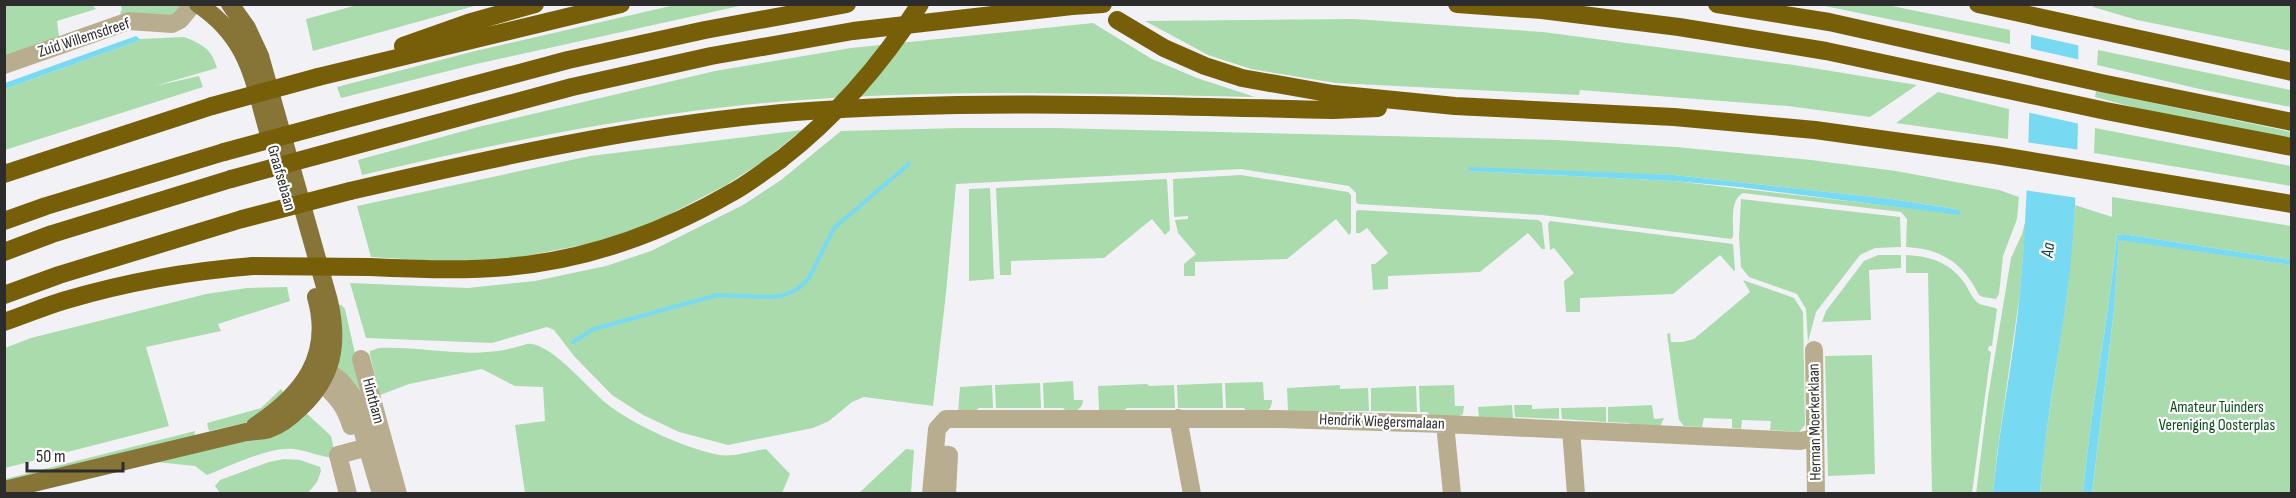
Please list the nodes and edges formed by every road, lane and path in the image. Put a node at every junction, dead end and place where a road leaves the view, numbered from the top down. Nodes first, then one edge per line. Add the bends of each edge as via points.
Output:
1 (193, 4) edge
2 (198, 4) edge
3 (230, 4) edge
4 (535, 4) edge
5 (621, 4) edge
6 (847, 4) edge
7 (920, 4) edge
8 (1104, 4) edge
9 (1457, 4) edge
10 (1717, 4) edge
11 (1978, 4) edge
12 (1118, 20) dead end
13 (4, 65) edge
14 (2292, 72) edge
15 (318, 76) junction
16 (1455, 106) junction
17 (2292, 122) edge
18 (2292, 147) edge
19 (4, 174) edge
20 (2292, 204) edge
21 (4, 221) edge
22 (4, 252) edge
23 (4, 295) edge
24 (4, 322) edge
25 (1814, 350) dead end
26 (361, 359) dead end
27 (320, 374) junction
28 (1178, 418) junction
29 (1445, 424) junction
30 (1571, 430) junction
31 (1815, 435) junction
32 (370, 447) junction
33 (935, 454) junction
34 (4, 490) edge
35 (348, 494) edge
36 (370, 494) edge
37 (381, 494) edge
38 (398, 494) edge
39 (931, 494) edge
40 (946, 494) edge
41 (1192, 494) edge
42 (1452, 494) edge
43 (1576, 494) edge
44 (1816, 494) edge

1 - 13 street, Zuid Willemsdreef via 176,23 129,21
2 - 27 main road, Graafsebaan via 222,22 247,59 318,304
3 - 27 main road, Graafsebaan via 260,57 329,302 334,341
4 - 15 highway via 468,23
5 - 15 highway
6 - 21 highway, bridge via 568,60 224,152
7 - 24 highway, bridge via 857,90 780,160 733,192 645,235 561,260 506,267 442,270 253,266 206,270 64,300
8 - 22 highway, bridge via 853,31 711,56 572,87 231,179
9 - 18 highway via 1679,27 1826,51
10 - 17 highway via 1829,22
11 - 14 highway
12 - 16 highway via 1164,48 1242,78 1333,94
15 - 19 highway, bridge
16 - 20 highway via 1674,117 1815,130
16 - 23 highway, bridge via 1333,110 1054,103 878,107 729,119 585,140 350,191 242,219
25 - 31 street, Herman Moerkerklaan
26 - 32 street, Hintham
27 - 32 street, Hintham via 352,395
27 - 34 main road via 246,432
28 - 29 street, Hendrik Wiegersmalaan
28 - 33 street, Hendrik Wiegersmalaan via 946,419 937,429
28 - 41 street
29 - 30 street, Hendrik Wiegersmalaan
29 - 42 street
30 - 31 street, Hendrik Wiegersmalaan via 1800,441
30 - 43 street
31 - 44 street, Herman Moerkerklaan
32 - 35 street via 338,456
32 - 36 street, Hintham
32 - 37 street, Hintham
32 - 38 street, Hintham
33 - 39 street
33 - 40 street via 949,455

